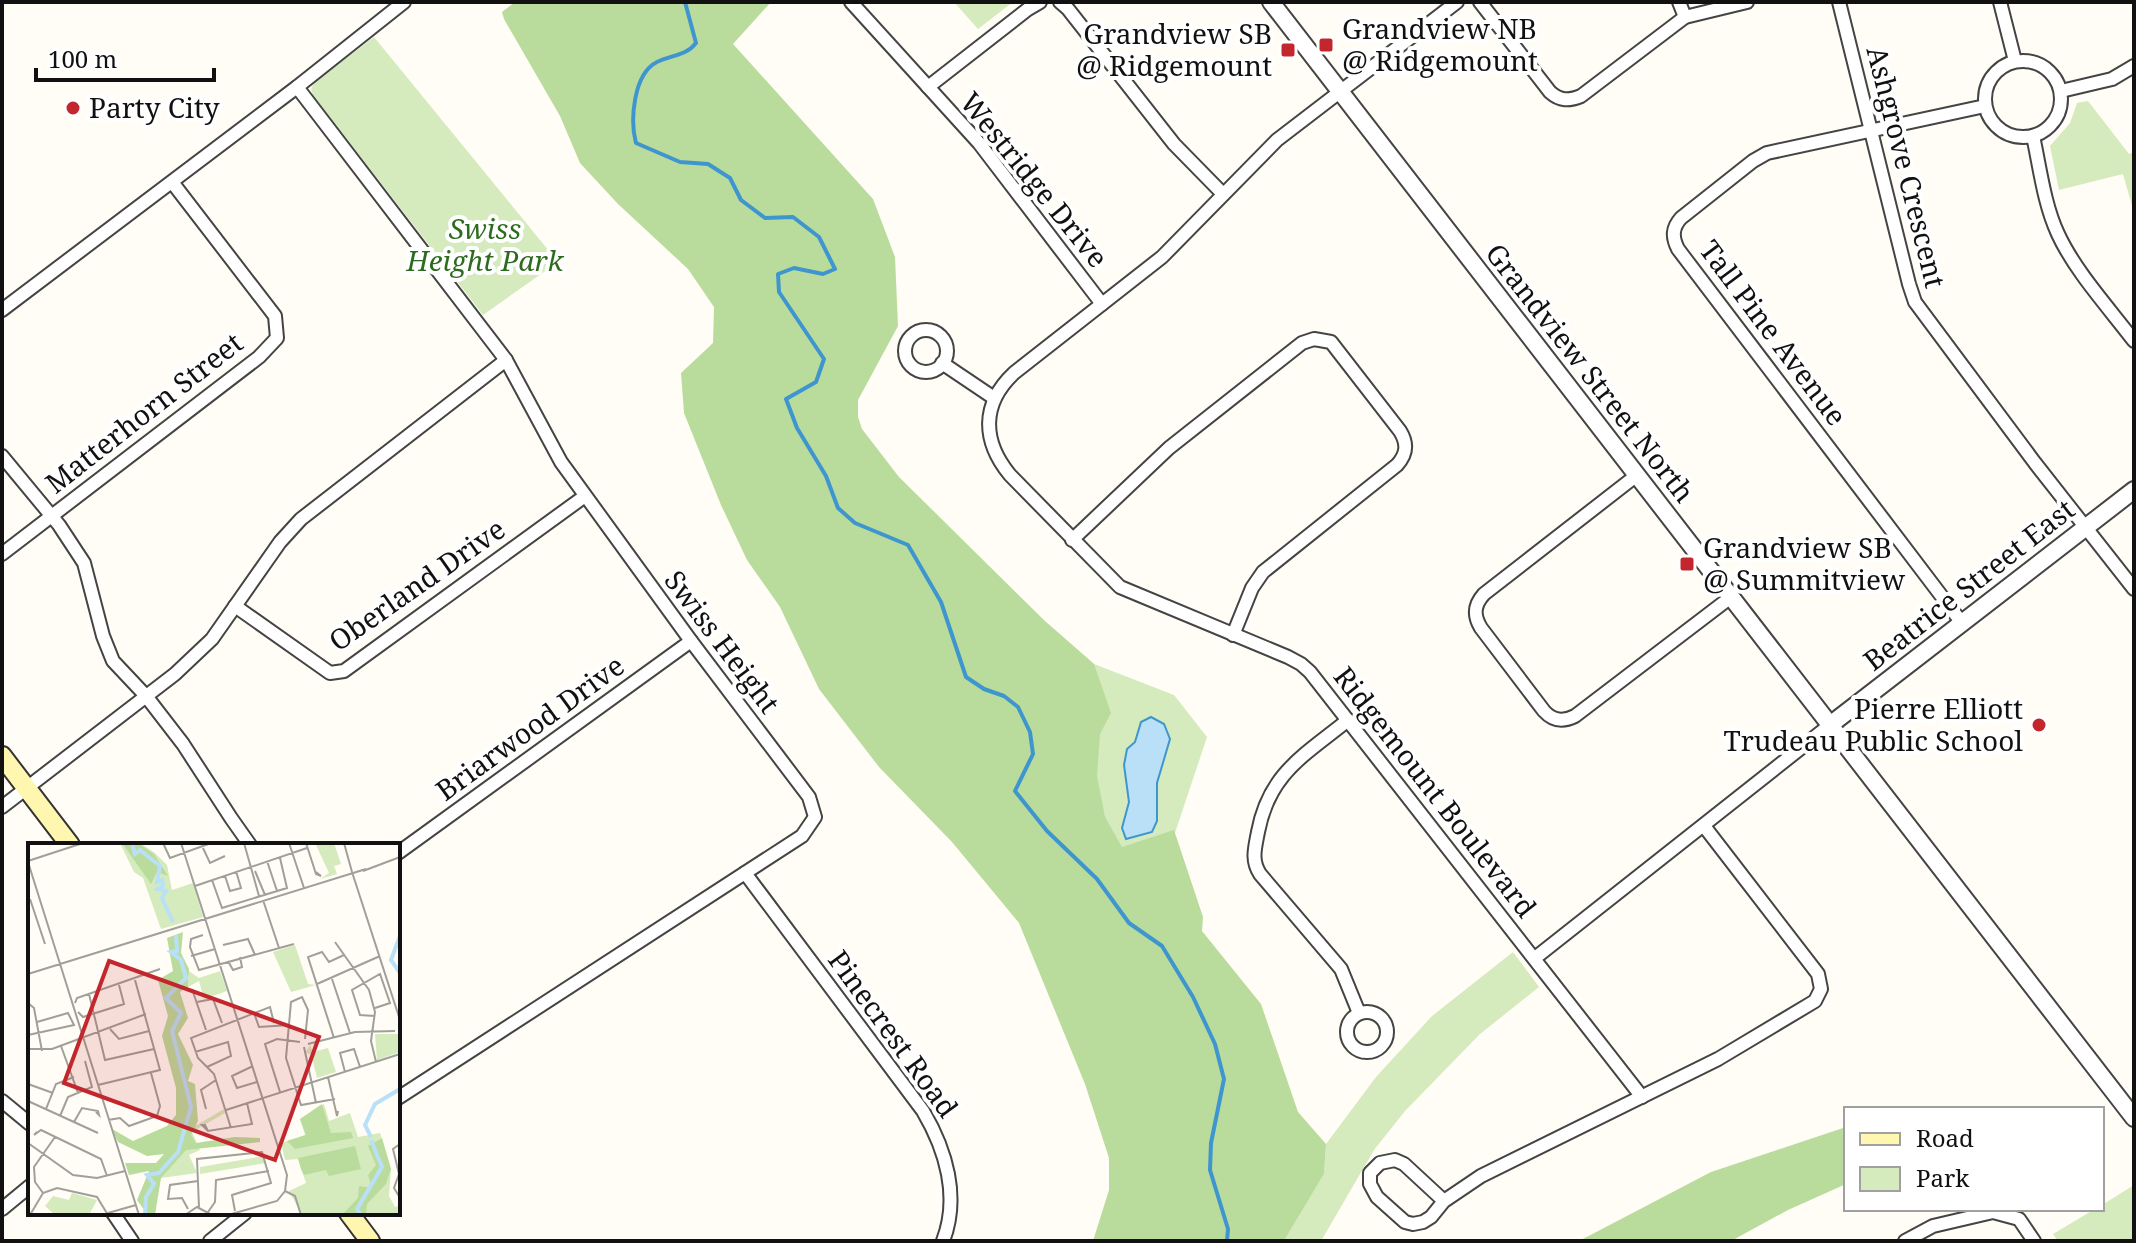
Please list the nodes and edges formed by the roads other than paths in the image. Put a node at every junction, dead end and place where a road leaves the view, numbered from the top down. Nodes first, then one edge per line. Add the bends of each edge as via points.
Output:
1 (404, 2) edge
2 (851, 2) edge
3 (1040, 2) edge
4 (1060, 2) edge
5 (1271, 2) edge
6 (1457, 2) edge
7 (1480, 2) edge
8 (1679, 2) edge
9 (1747, 2) edge
10 (1839, 2) edge
11 (2000, 2) edge
12 (1685, 17) junction
13 (2015, 61) junction
14 (2134, 66) edge
15 (297, 87) junction
16 (928, 87) junction
17 (2061, 91) junction
18 (1340, 92) junction
19 (1985, 106) junction
20 (1871, 130) junction
21 (2033, 136) junction
22 (172, 182) junction
23 (1223, 194) junction
24 (1102, 304) junction
25 (2, 310) edge
26 (2134, 341) edge
27 (506, 360) junction
28 (942, 363) dead end
29 (994, 398) junction
30 (2, 456) edge
31 (1637, 475) junction
32 (2134, 490) edge
33 (585, 496) junction
34 (50, 517) junction
35 (2086, 527) junction
36 (1072, 540) junction
37 (2, 554) edge
38 (2134, 589) edge
39 (1731, 597) junction
40 (235, 606) junction
41 (1962, 623) junction
42 (1233, 635) junction
43 (691, 641) junction
44 (146, 696) junction
45 (1348, 720) junction
46 (1830, 725) junction
47 (2, 756) edge
48 (27, 788) junction
49 (2, 807) edge
50 (1704, 826) junction
51 (68, 843) edge
52 (249, 843) edge
53 (400, 852) edge
54 (745, 873) junction
55 (1535, 958) junction
56 (1359, 1013) dead end
57 (400, 1097) edge
58 (1642, 1097) junction
59 (2, 1101) edge
60 (2134, 1118) edge
61 (28, 1122) edge
62 (28, 1188) edge
63 (1444, 1201) junction
64 (2, 1209) edge
65 (114, 1215) edge
66 (242, 1215) edge
67 (350, 1215) edge
68 (132, 1241) edge
69 (210, 1241) edge
70 (370, 1241) edge
71 (943, 1241) edge
72 (1905, 1241) edge
73 (2034, 1241) edge

1 - 15 street
2 - 16 street, Westridge Drive
3 - 16 street
4 - 23 street via 1174,144
5 - 18 street, Grandview Street North
6 - 18 street
7 - 12 street via 1550,92 1565,100 1581,96
8 - 12 street
9 - 12 street
10 - 20 street, Ashgrove Crescent
11 - 13 street
13 - 17 street via 2049,70
13 - 19 street via 1988,83
14 - 17 street via 2112,79
15 - 22 street
15 - 27 street, Swiss Height
16 - 24 street, Westridge Drive via 979,143
17 - 21 street via 2053,124
18 - 23 street via 1277,140
18 - 31 street, Grandview Street North
19 - 20 street, Tall Pine Avenue
19 - 21 street via 2002,132
20 - 35 street, Ashgrove Crescent via 1915,302
20 - 41 street, Tall Pine Avenue via 1760,156 1681,218 1674,240
21 - 26 street via 2058,234
22 - 25 street
22 - 34 street, Matterhorn Street via 275,316 277,338
23 - 24 street via 1162,257
24 - 29 street via 1014,373
27 - 33 street, Swiss Height
27 - 40 street via 301,519
28 - 29 street
29 - 36 street, Ridgemount Boulevard via 990,431 999,460
30 - 34 street
31 - 39 street, Grandview Street North
31 - 39 street via 1476,605 1481,628 1544,711 1557,720 1575,716
32 - 35 street, Beatrice Street East
33 - 40 street, Oberland Drive via 344,671 330,673
33 - 43 street, Swiss Height
34 - 37 street, Matterhorn Street
34 - 44 street via 84,563 113,661
35 - 38 street, Ashgrove Crescent
35 - 41 street, Beatrice Street East
36 - 42 street, Ridgemount Boulevard via 1125,590
36 - 42 street via 1169,448 1302,343 1331,342 1400,431 1405,454 1263,572
39 - 46 street, Grandview Street North
40 - 44 street via 200,653
41 - 46 street, Beatrice Street East
42 - 45 street, Ridgemount Boulevard via 1301,664
43 - 53 street, Briarwood Drive
43 - 54 street, Swiss Height via 809,797 815,817 802,836
44 - 48 street
44 - 52 street
45 - 55 street, Ridgemount Boulevard
45 - 56 street via 1289,768 1273,788 1260,820 1254,858 1260,874 1341,969
46 - 50 street, Beatrice Street East
46 - 60 street, Grandview Street North
47 - 48 main road
48 - 49 street
48 - 51 main road
50 - 55 street, Beatrice Street East
50 - 58 street via 1815,969 1821,989 1799,1012
54 - 57 street, Swiss Height
54 - 71 street, Pinecrest Road via 937,1134 951,1193
55 - 58 street, Ridgemount Boulevard
58 - 63 street via 1481,1176
59 - 61 street
62 - 64 street
63 - 63 street via 1395,1160 1380,1163 1370,1173 1373,1194 1405,1222 1423,1222
65 - 68 street
66 - 69 street
67 - 70 main road
72 - 73 street via 1933,1226 1993,1212 2019,1219

